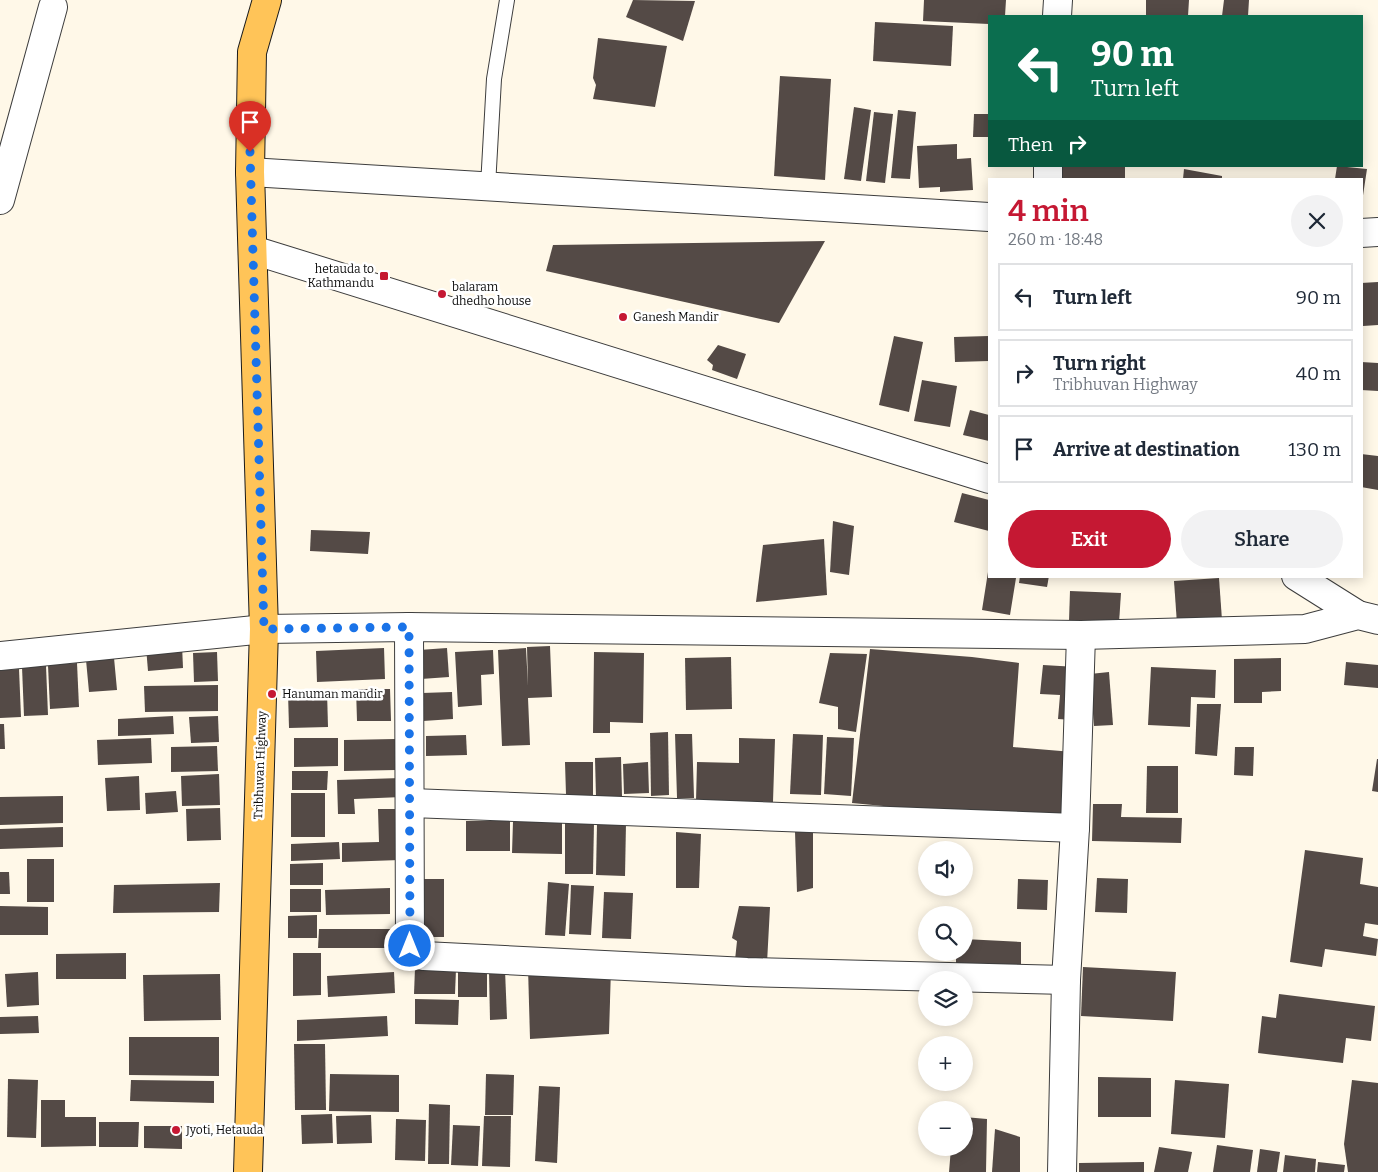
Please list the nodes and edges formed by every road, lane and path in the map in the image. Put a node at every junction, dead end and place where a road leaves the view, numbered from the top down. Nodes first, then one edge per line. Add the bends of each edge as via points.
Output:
1 (267, 0) edge
2 (507, 0) edge
3 (1058, 0) edge
4 (53, 7) dead end
5 (1057, 15) edge
6 (250, 172) junction
7 (488, 186) junction
8 (0, 200) edge
9 (988, 217) edge
10 (1378, 232) edge
11 (1363, 233) edge
12 (253, 250) junction
13 (988, 479) edge
14 (1299, 578) edge
15 (1368, 618) edge
16 (409, 627) junction
17 (264, 629) junction
18 (1082, 635) junction
19 (0, 656) edge
20 (411, 804) junction
21 (1075, 828) junction
22 (1066, 980) junction
23 (248, 1172) edge
24 (1062, 1172) edge

1 - 6 main road, Tribhuvan Highway via 252,52
2 - 7 lane via 494,79
3 - 5 street
4 - 8 street
6 - 7 street
6 - 12 main road, Tribhuvan Highway
7 - 9 street
10 - 11 street
12 - 13 street
12 - 17 main road, Tribhuvan Highway
14 - 15 street
15 - 18 street via 1305,629
16 - 17 street
16 - 18 street
16 - 20 street
17 - 19 street
17 - 23 main road, Tribhuvan Highway
18 - 21 street
20 - 21 street
20 - 22 street via 410,946 415,954 747,972
21 - 22 street
22 - 24 street

